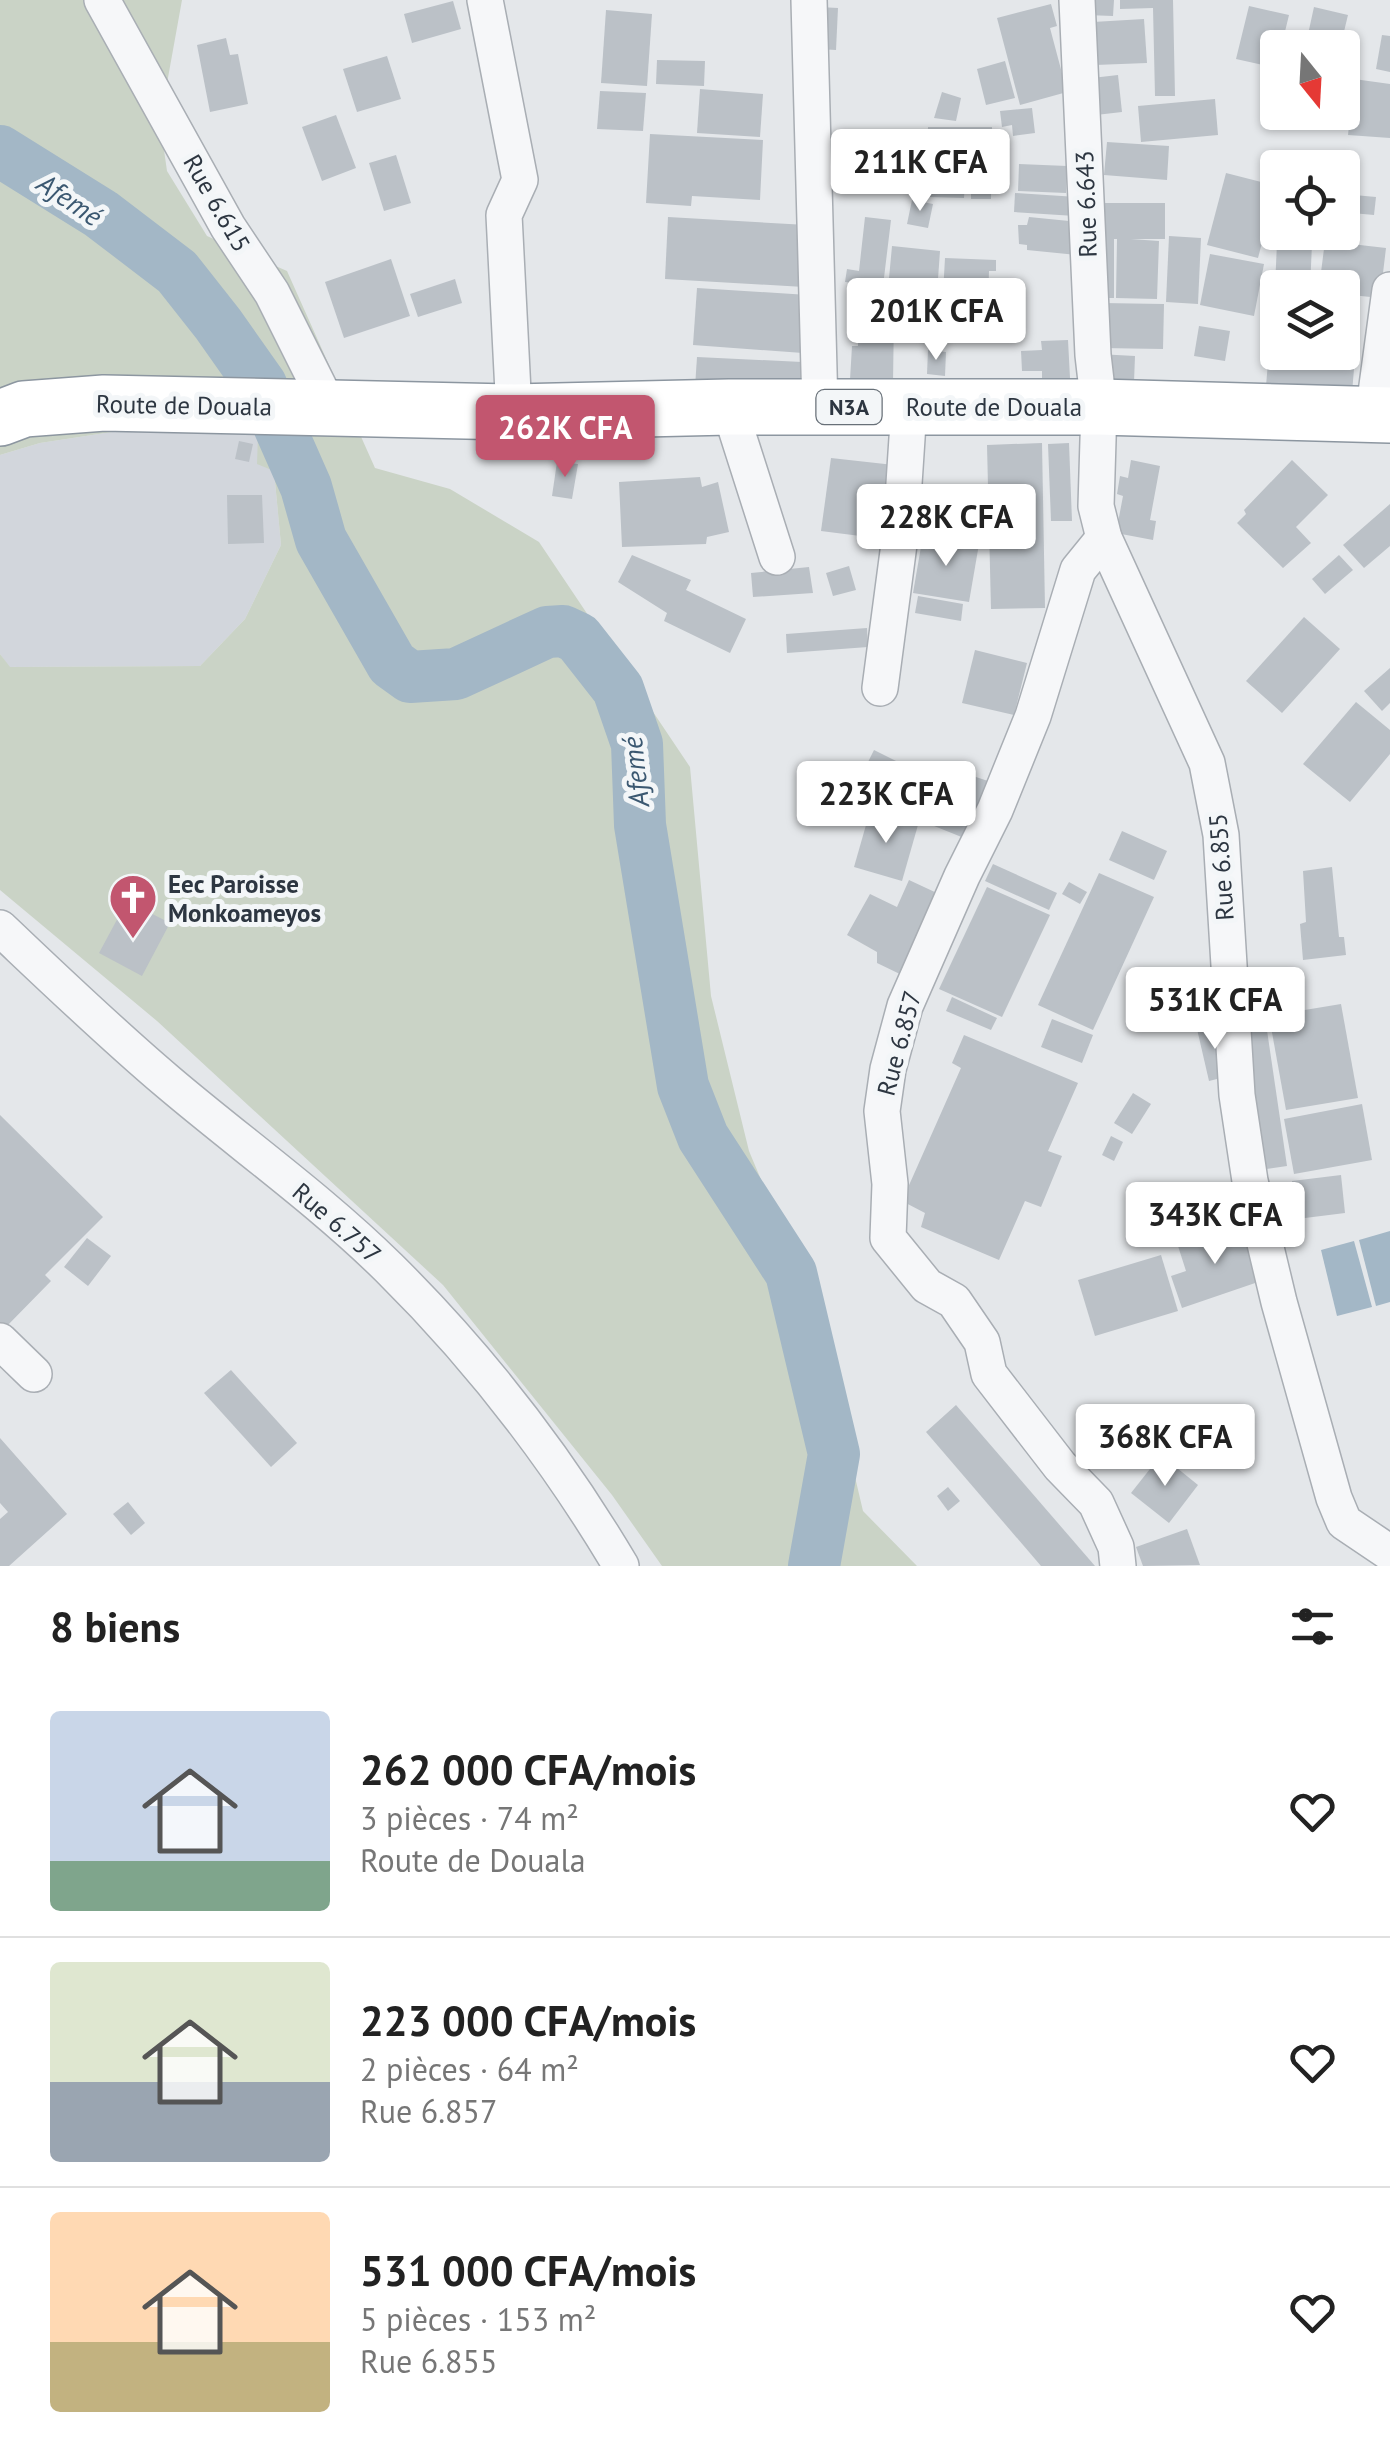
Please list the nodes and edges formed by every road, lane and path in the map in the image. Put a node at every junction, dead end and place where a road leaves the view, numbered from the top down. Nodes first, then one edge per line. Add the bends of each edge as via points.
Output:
1 (102, 0) edge
2 (485, 0) edge
3 (809, 0) edge
4 (1077, 0) edge
5 (1390, 290) edge
6 (318, 407) junction
7 (729, 407) junction
8 (820, 407) junction
9 (1099, 407) junction
10 (909, 408) junction
11 (514, 412) junction
12 (1382, 415) edge
13 (0, 418) edge
14 (1104, 538) junction
15 (777, 557) dead end
16 (880, 688) dead end
17 (0, 928) edge
18 (0, 1342) edge
19 (34, 1374) dead end
20 (1390, 1554) edge
21 (621, 1566) edge
22 (1118, 1566) edge

1 - 6 street, Rue 6.615 via 272,293
2 - 11 street via 520,180 504,215
3 - 8 street
4 - 9 street, Rue 6.643
5 - 12 street
6 - 11 highway, Route de Douala / N3A
6 - 13 highway, Route de Douala / N3A via 104,403
7 - 8 highway, Route de Douala / N3A
7 - 11 highway, Route de Douala / N3A
7 - 15 street
8 - 10 highway, Route de Douala / N3A
9 - 10 highway, Route de Douala / N3A
9 - 12 highway, Route de Douala / N3A
9 - 14 street, Rue 6.855 via 1096,506
10 - 16 street
14 - 20 street, Rue 6.855 via 1214,791 1237,1095 1250,1181 1326,1471 1344,1522
14 - 22 street, Rue 6.857 via 1078,570 996,810 905,1006 882,1111 888,1238 926,1286 954,1302 982,1342 989,1374 1096,1503
17 - 21 street, Rue 6.757 via 163,1078 323,1209 472,1354
18 - 19 street

